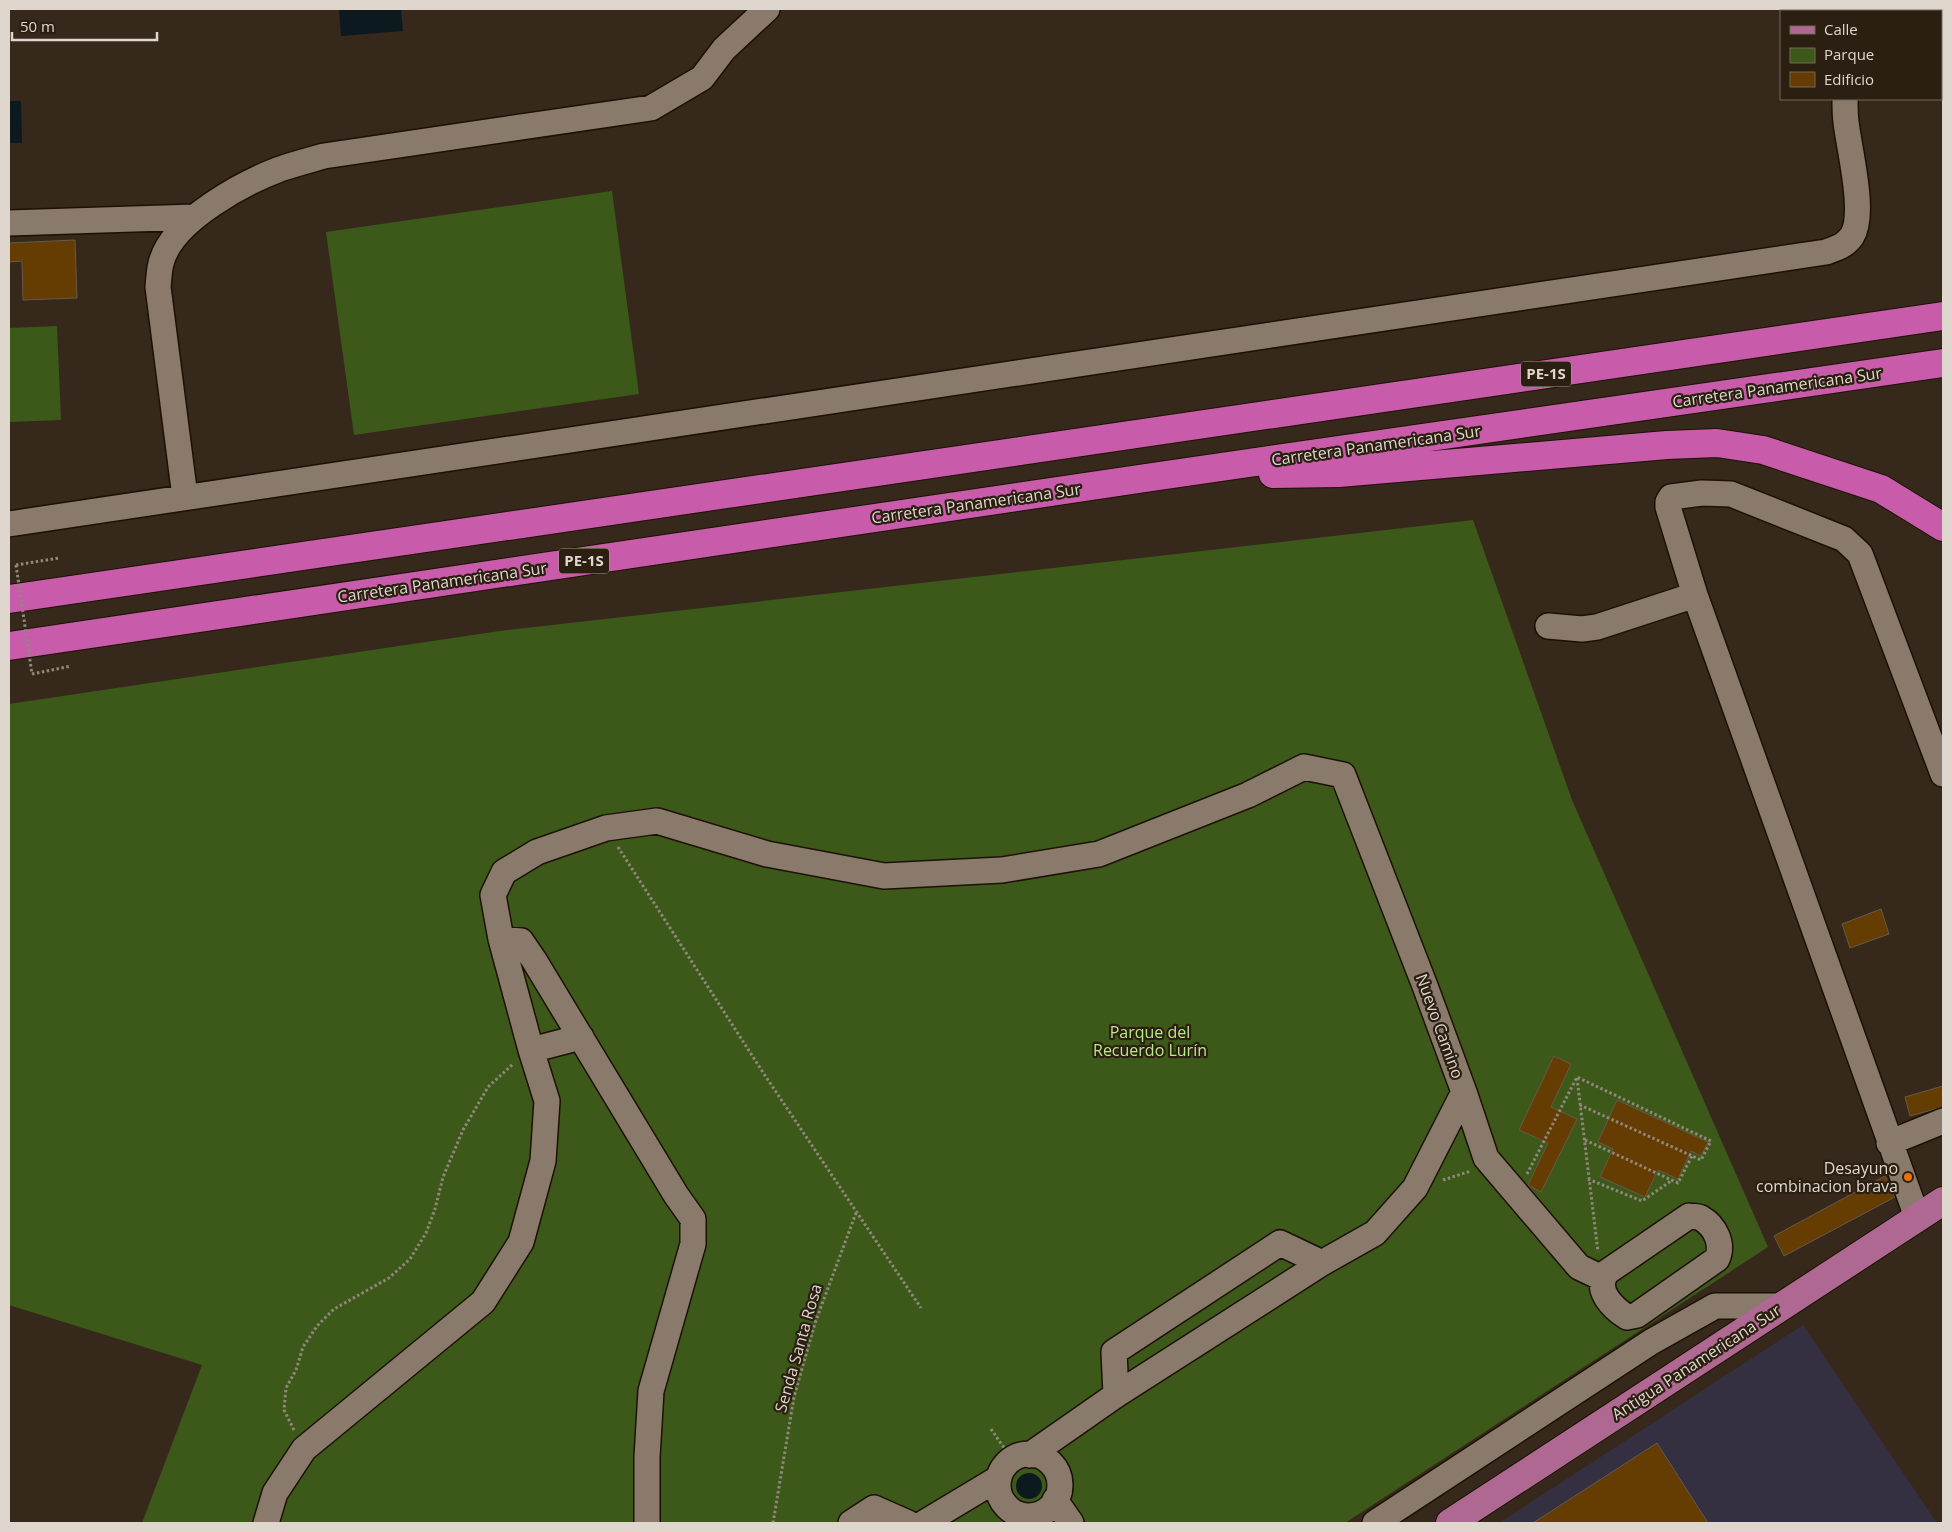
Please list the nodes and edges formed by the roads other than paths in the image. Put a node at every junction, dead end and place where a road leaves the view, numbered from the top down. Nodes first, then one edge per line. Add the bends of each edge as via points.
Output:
1 (767, 9) edge
2 (1845, 100) edge
3 (195, 217) junction
4 (9, 223) edge
5 (1943, 316) edge
6 (1943, 363) edge
7 (1159, 476) junction
8 (185, 498) junction
9 (9, 524) edge
10 (1943, 527) edge
11 (1695, 595) junction
12 (9, 599) edge
13 (1548, 626) dead end
14 (9, 646) edge
15 (1943, 774) edge
16 (502, 939) junction
17 (581, 1037) junction
18 (531, 1050) junction
19 (1464, 1092) junction
20 (1943, 1120) edge
21 (1889, 1143) junction
22 (1943, 1201) edge
23 (1917, 1217) junction
24 (1322, 1263) junction
25 (1602, 1278) junction
26 (1782, 1306) junction
27 (1627, 1317) junction
28 (1651, 1342) junction
29 (1116, 1395) junction
30 (1014, 1464) junction
31 (1055, 1500) junction
32 (1034, 1520) edge
33 (266, 1523) edge
34 (647, 1523) edge
35 (851, 1523) edge
36 (908, 1523) edge
37 (924, 1523) edge
38 (1071, 1523) edge
39 (1375, 1523) edge
40 (1450, 1523) edge

1 - 3 street via 724,48 702,78 651,108 324,156 280,169 241,187
2 - 8 street via 1857,192 1857,217 1853,235 1843,247 1826,252
3 - 4 street
3 - 8 street via 177,233 162,260 158,287
5 - 12 highway, PE-1S
6 - 7 highway, Carretera Panamericana Sur / PE-1S
7 - 10 highway via 1338,473 1717,443 1763,450 1881,488
7 - 14 highway, Carretera Panamericana Sur / PE-1S
8 - 9 street
11 - 13 street via 1597,628
11 - 15 street via 1668,507 1671,497 1731,494 1844,539 1860,554
11 - 21 street
16 - 17 street via 521,941
16 - 18 street
16 - 19 street, Nuevo Camino via 493,895 504,872 537,852 606,828 657,821 766,854 884,876 1002,870 1099,854 1248,795 1304,768 1343,775
17 - 18 street
17 - 34 street via 693,1219 693,1244 651,1391 646,1458
18 - 33 street via 547,1101 543,1162 521,1242 482,1302 304,1449 275,1493
19 - 24 street via 1415,1188 1376,1233
19 - 25 street, Nuevo Camino via 1490,1164 1579,1267
20 - 21 street
21 - 23 street
22 - 23 main road, Antigua Panamericana Sur
23 - 26 main road, Antigua Panamericana Sur
24 - 29 street
24 - 29 street via 1280,1243 1114,1352
25 - 27 street via 1601,1286 1606,1297
25 - 27 street via 1606,1272 1689,1216 1700,1217 1712,1228 1721,1251 1717,1259 1637,1315
26 - 28 street via 1716,1306
26 - 40 main road, Antigua Panamericana Sur
27 - 28 street
28 - 39 street
29 - 30 street
30 - 31 street via 1040,1456 1048,1461 1054,1468 1060,1487
30 - 32 street via 998,1488 1000,1497 1012,1512
30 - 37 street
31 - 32 street
31 - 38 street
35 - 36 street via 874,1508

